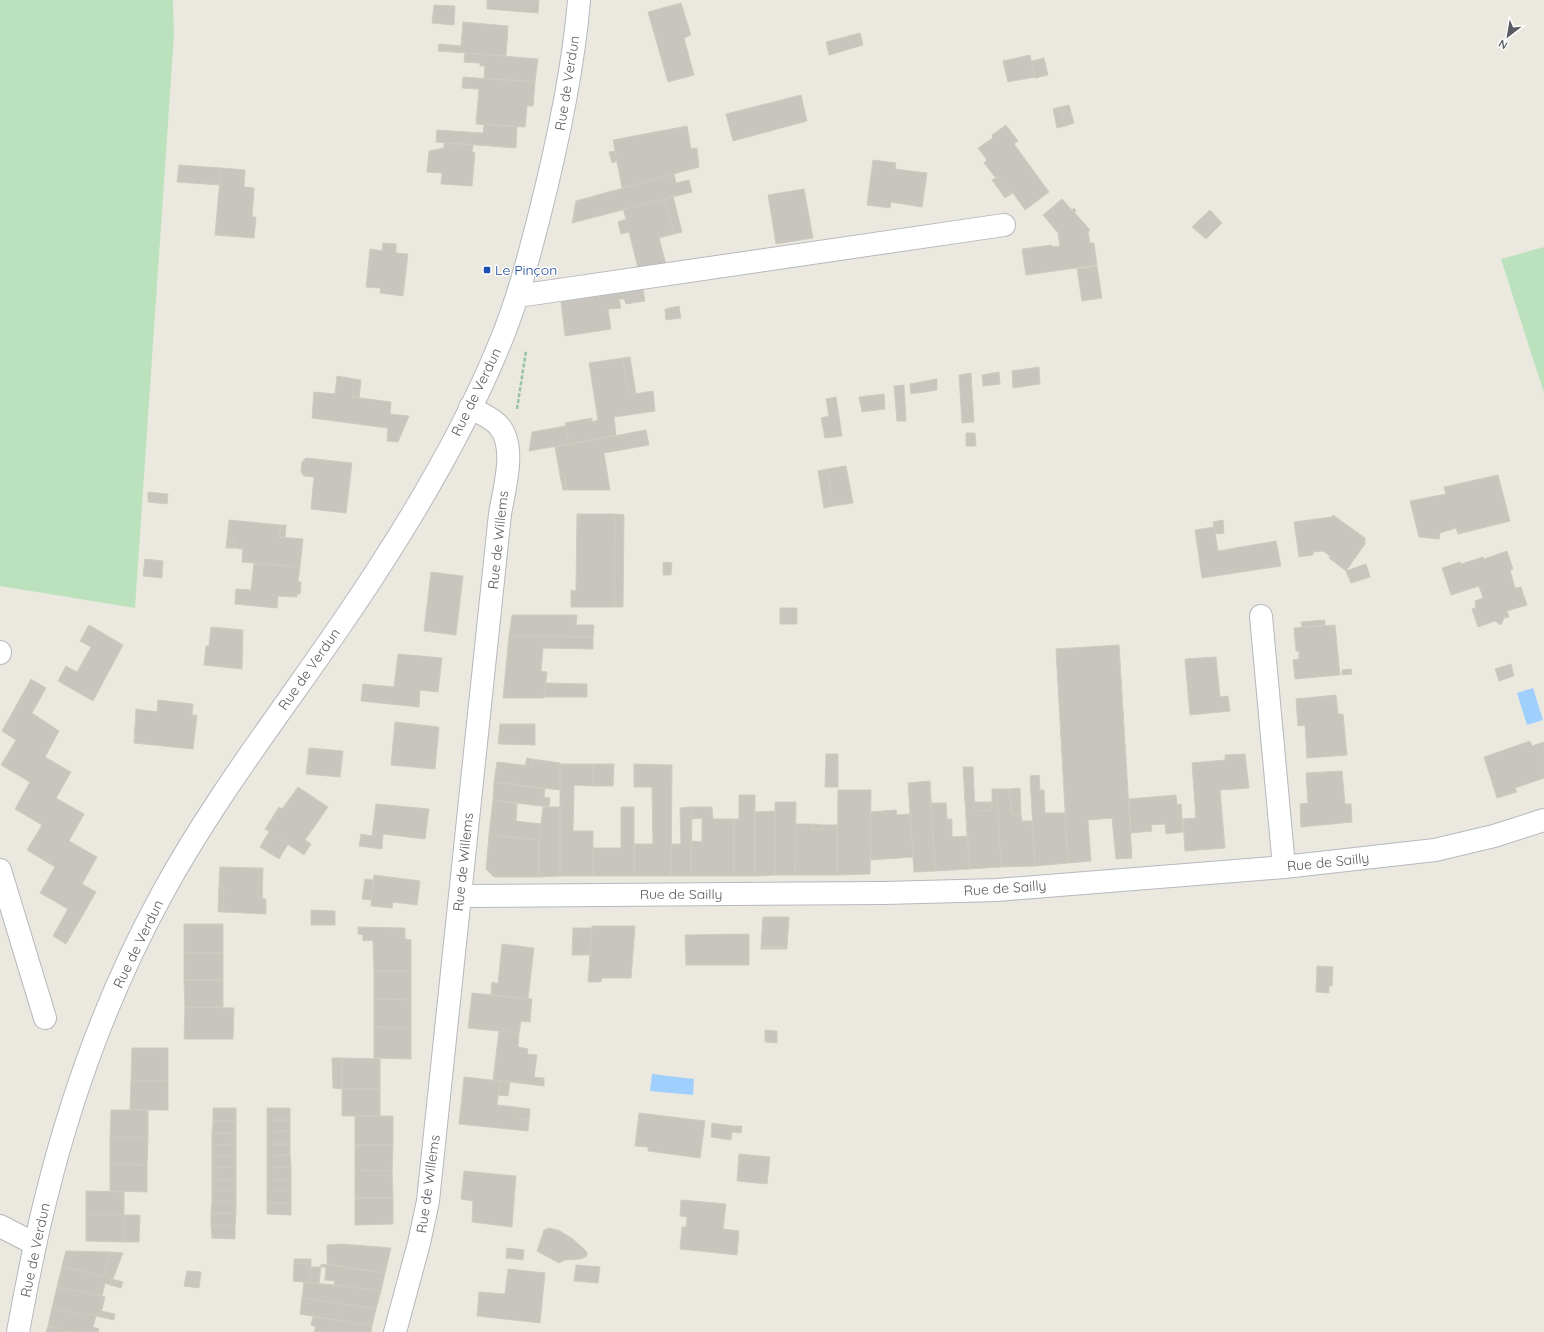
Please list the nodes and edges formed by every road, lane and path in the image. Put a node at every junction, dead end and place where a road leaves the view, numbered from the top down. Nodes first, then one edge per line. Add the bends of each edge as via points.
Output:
1 (579, 0) edge
2 (1004, 226) dead end
3 (518, 296) junction
4 (527, 346) dead end
5 (470, 407) junction
6 (507, 438) junction
7 (1261, 616) dead end
8 (1544, 820) edge
9 (1284, 867) junction
10 (0, 870) edge
11 (460, 896) junction
12 (45, 1018) dead end
13 (0, 1226) edge
14 (35, 1244) junction
15 (18, 1332) edge
16 (395, 1332) edge

1 - 3 street, Rue de Verdun via 570,73 555,151
2 - 3 street
3 - 5 street, Rue de Verdun via 498,348
4 - 6 path via 518,407
5 - 6 street via 498,424
5 - 14 street, Rue de Verdun via 440,467 376,572 192,842 149,918 116,988 79,1084
6 - 11 street, Rue de Willems via 508,456
7 - 9 street
8 - 9 street, Rue de Sailly via 1494,836 1436,850
9 - 11 street, Rue de Sailly via 943,892
10 - 12 street
11 - 16 street, Rue de Willems via 428,1201
13 - 14 street
14 - 15 street, Rue de Verdun

